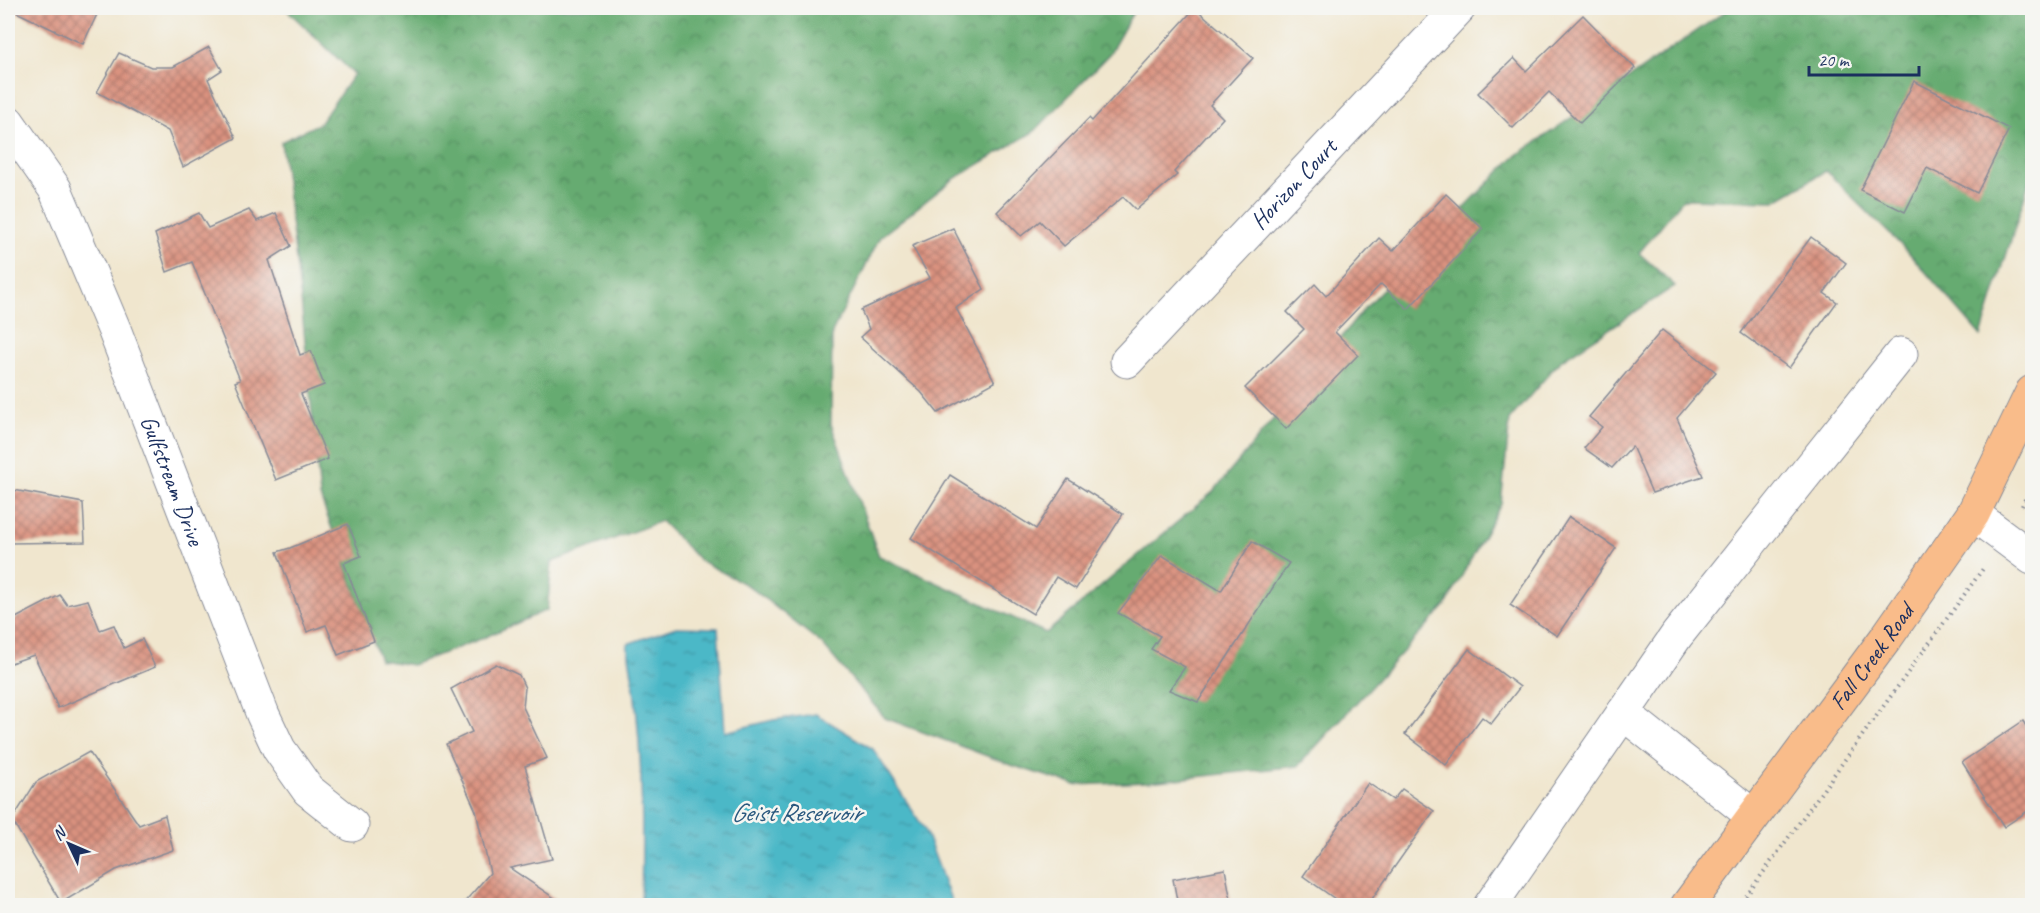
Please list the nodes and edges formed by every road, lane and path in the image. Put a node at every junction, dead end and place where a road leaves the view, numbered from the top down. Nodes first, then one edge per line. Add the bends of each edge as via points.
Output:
1 (1459, 8) edge
2 (8, 122) edge
3 (1901, 354) dead end
4 (1127, 361) dead end
5 (2032, 392) edge
6 (1973, 514) junction
7 (2032, 558) edge
8 (1623, 713) junction
9 (1753, 816) junction
10 (352, 825) dead end
11 (1490, 906) edge
12 (1688, 906) edge

1 - 4 street, Horizon Court
2 - 10 street, Gulfstream Drive via 59,200 114,329 262,715 279,749 308,790
3 - 8 street via 1677,635
5 - 6 main road, Fall Creek Road
6 - 7 street
6 - 9 main road, Fall Creek Road
8 - 9 street
8 - 11 street
9 - 12 main road, Fall Creek Road

